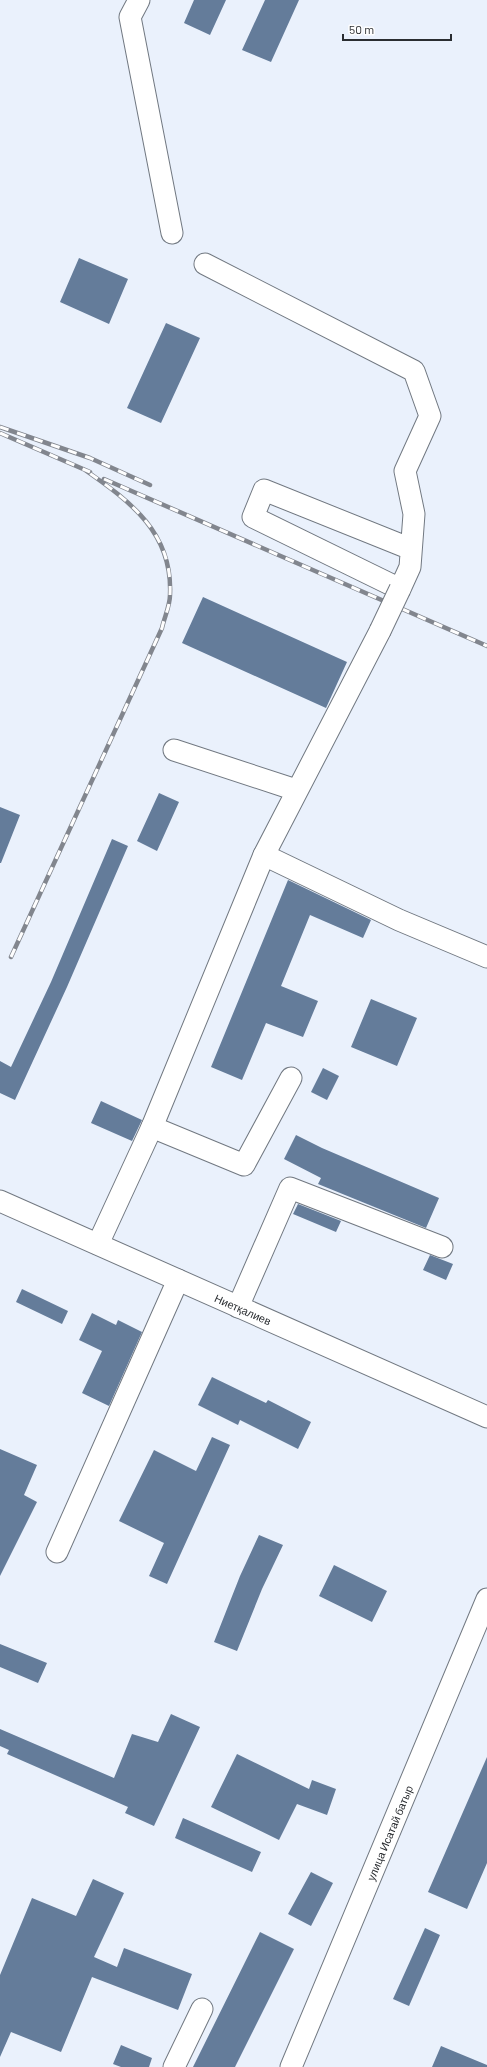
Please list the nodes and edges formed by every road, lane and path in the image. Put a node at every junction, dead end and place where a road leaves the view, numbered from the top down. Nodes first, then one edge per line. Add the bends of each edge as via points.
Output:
1 (139, 0) edge
2 (172, 233) dead end
3 (205, 264) dead end
4 (411, 550) junction
5 (400, 589) junction
6 (174, 750) dead end
7 (296, 790) junction
8 (264, 855) junction
9 (487, 957) edge
10 (291, 1078) dead end
11 (152, 1126) junction
12 (0, 1201) edge
13 (98, 1244) junction
14 (442, 1247) dead end
15 (178, 1280) junction
16 (238, 1307) junction
17 (487, 1417) edge
18 (56, 1552) dead end
19 (487, 1599) edge
20 (202, 2009) dead end
21 (174, 2067) edge
22 (291, 2067) edge

1 - 2 street via 130,18
3 - 4 street via 414,371 430,416 405,470 414,514
4 - 5 street via 410,567
4 - 5 street via 264,490 254,517
5 - 7 street, bridge
6 - 7 street
7 - 8 street
8 - 9 street via 399,920
8 - 11 street
10 - 11 street via 244,1165
11 - 13 street
12 - 13 street, Ниетқалиев
13 - 15 street, Ниетқалиев
14 - 16 street via 290,1188
15 - 16 street, Ниетқалиев
15 - 18 street
16 - 17 street, Ниетқалиев
19 - 22 street, улица Исатай батыр
20 - 21 street

